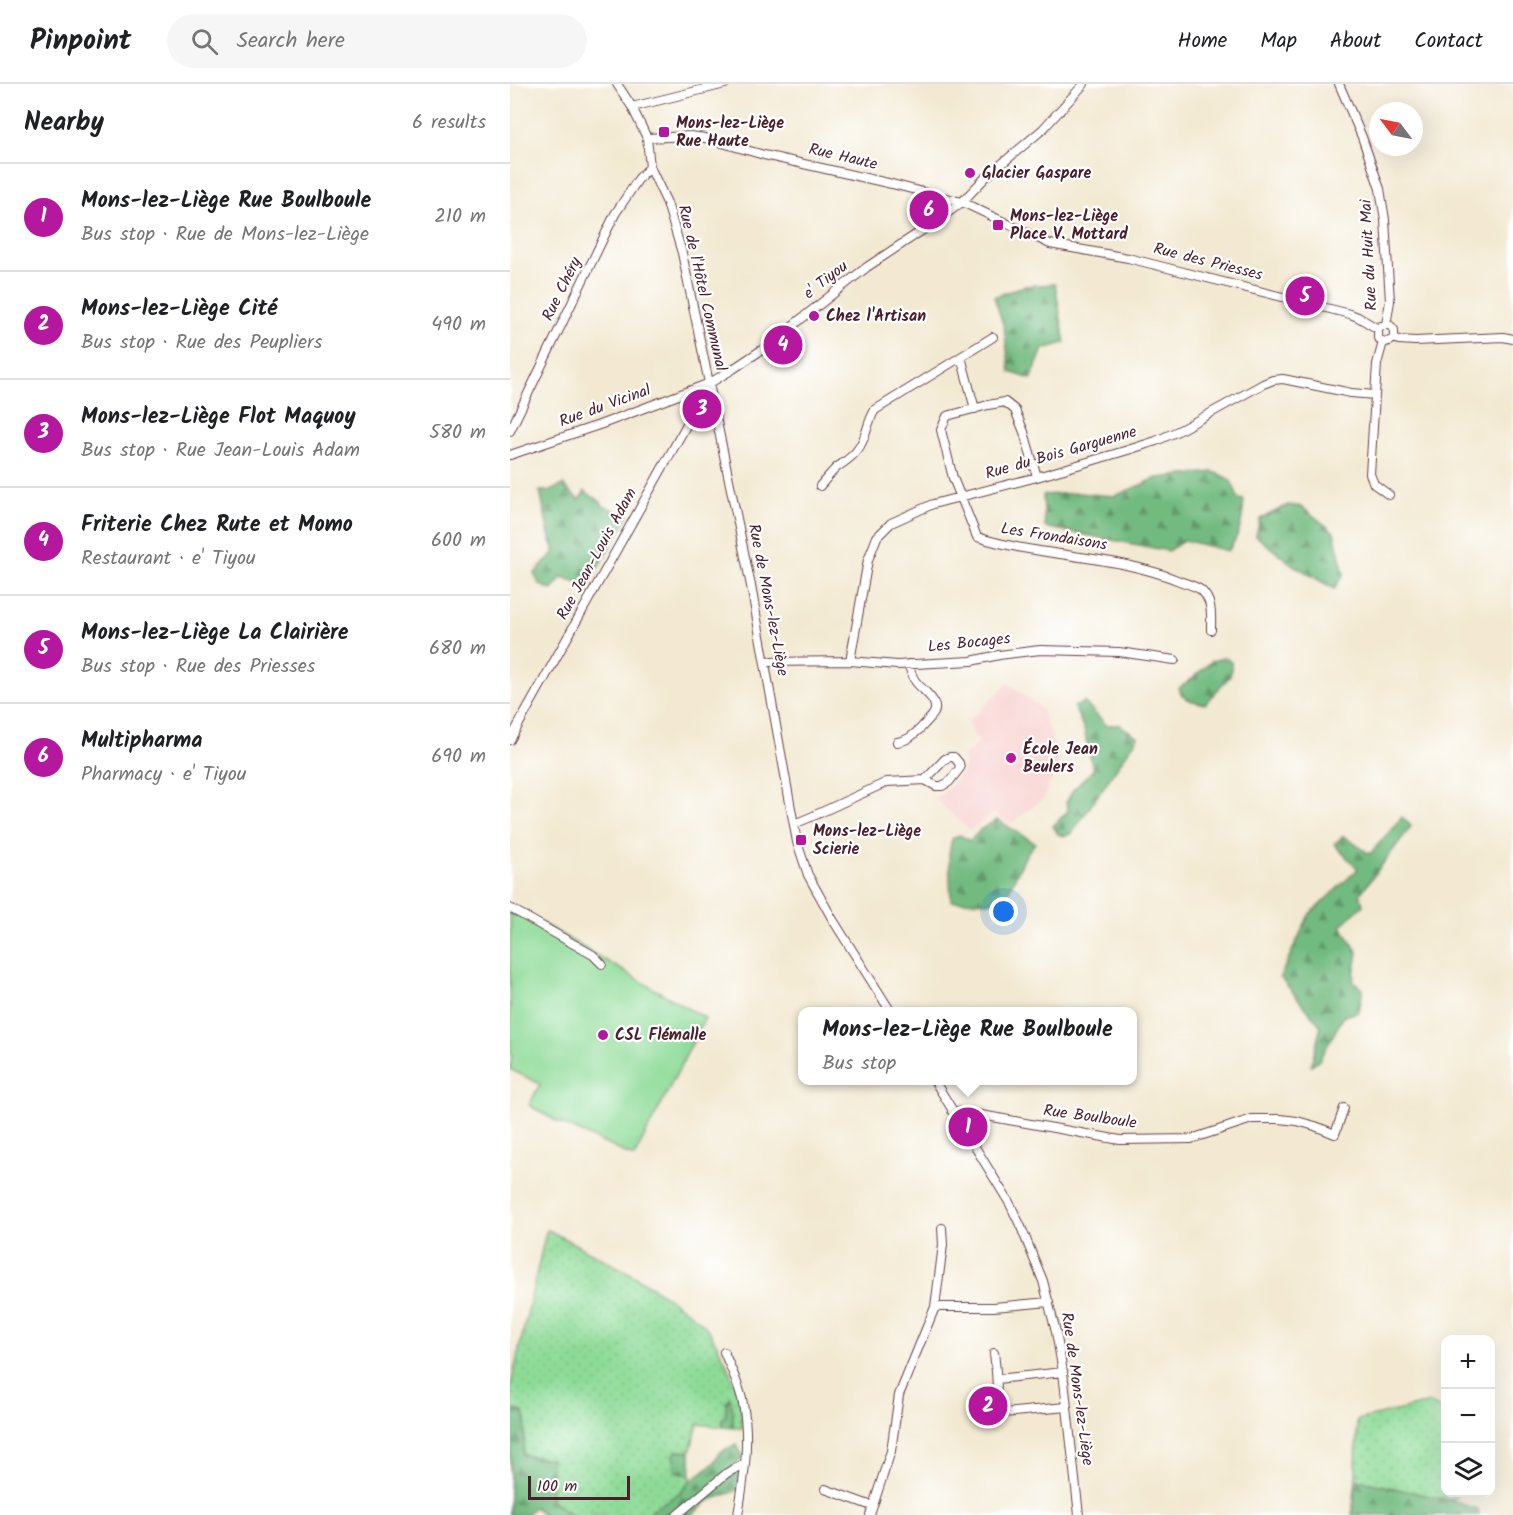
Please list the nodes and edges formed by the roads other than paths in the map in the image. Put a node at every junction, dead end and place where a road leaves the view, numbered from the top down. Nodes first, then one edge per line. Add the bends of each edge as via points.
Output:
1 (617, 84) edge
2 (725, 84) edge
3 (1084, 84) edge
4 (1339, 84) edge
5 (632, 107) junction
6 (647, 138) junction
7 (650, 167) junction
8 (962, 202) junction
9 (1382, 327) junction
10 (993, 337) dead end
11 (1394, 338) junction
12 (1513, 339) edge
13 (1383, 342) junction
14 (961, 357) junction
15 (710, 383) junction
16 (1375, 395) junction
17 (975, 409) junction
18 (510, 431) edge
19 (510, 455) edge
20 (1037, 477) junction
21 (820, 486) dead end
22 (1389, 495) dead end
23 (960, 498) junction
24 (1210, 630) dead end
25 (1175, 660) dead end
26 (850, 661) junction
27 (765, 662) junction
28 (909, 664) junction
29 (510, 740) edge
30 (897, 742) dead end
31 (925, 780) dead end
32 (794, 824) junction
33 (510, 908) edge
34 (602, 964) dead end
35 (888, 1007) edge
36 (937, 1085) edge
37 (1344, 1108) dead end
38 (952, 1111) junction
39 (942, 1228) dead end
40 (1049, 1302) junction
41 (934, 1308) junction
42 (724, 1352) dead end
43 (994, 1353) dead end
44 (1063, 1372) junction
45 (997, 1379) junction
46 (1066, 1407) junction
47 (744, 1464) junction
48 (825, 1489) dead end
49 (871, 1510) edge
50 (677, 1515) edge
51 (738, 1515) edge
52 (1078, 1515) edge

1 - 5 street, Rue de l'Hôtel Communal
2 - 5 street
3 - 8 street, e' Tiyou via 1043,129
4 - 9 street, Rue du Huit Mai via 1380,189 1390,301
5 - 6 street, Rue de l'Hôtel Communal
6 - 7 street, Rue de l'Hôtel Communal
6 - 8 street, Rue Haute via 705,138
7 - 15 street, Rue de l'Hôtel Communal via 667,203 682,253
7 - 18 street, Rue Chéry via 615,214
8 - 9 street, Rue des Priesses via 1050,244 1128,258 1350,314
8 - 15 street, e' Tiyou via 867,267 763,349
9 - 11 street via 1391,326
9 - 13 street via 1377,335
10 - 14 street
11 - 12 street
11 - 13 street
13 - 16 street
14 - 17 street
14 - 21 street via 875,410 859,448
15 - 19 street, Rue du Vicinal
15 - 27 street, Rue de Mons-lez-Liège
15 - 29 street, Rue Jean-Louis Adam
16 - 20 street, Rue du Bois Garguenne via 1273,380 1156,441
16 - 22 street via 1370,474 1374,484
17 - 20 street, Les Frondaisons via 1005,402 1015,410
17 - 23 street, Les Frondaisons via 947,416 941,430
20 - 23 street, Rue du Bois Garguenne
23 - 24 street, Les Frondaisons via 977,537 1123,563 1167,575 1201,590 1211,605
23 - 26 street, Rue du Bois Garguenne via 933,504 891,523 877,537 868,560
25 - 28 street, Les Bocages via 1119,652 1040,650 971,661
26 - 27 street, Les Bocages
26 - 28 street, Les Bocages
27 - 32 street, Rue de Mons-lez-Liège
28 - 30 street via 916,682 934,702 935,711 912,737
31 - 32 street via 887,782
32 - 35 street, Rue de Mons-lez-Liège via 808,875
33 - 34 street via 593,955
36 - 38 street, Rue de Mons-lez-Liège
37 - 38 street, Rue Boulboule via 1335,1134 1297,1121 1252,1119 1191,1139 1131,1140
38 - 40 street, Rue de Mons-lez-Liège via 1010,1204 1044,1281
39 - 41 street
40 - 41 street via 994,1308
40 - 44 street, Rue de Mons-lez-Liège
41 - 49 street via 899,1395 891,1451
42 - 47 street via 743,1403
43 - 45 street
44 - 45 street
44 - 46 street, Rue de Mons-lez-Liège
45 - 46 street via 996,1412
46 - 52 street, Rue de Mons-lez-Liège
47 - 50 street via 727,1473
47 - 51 street
48 - 49 street

